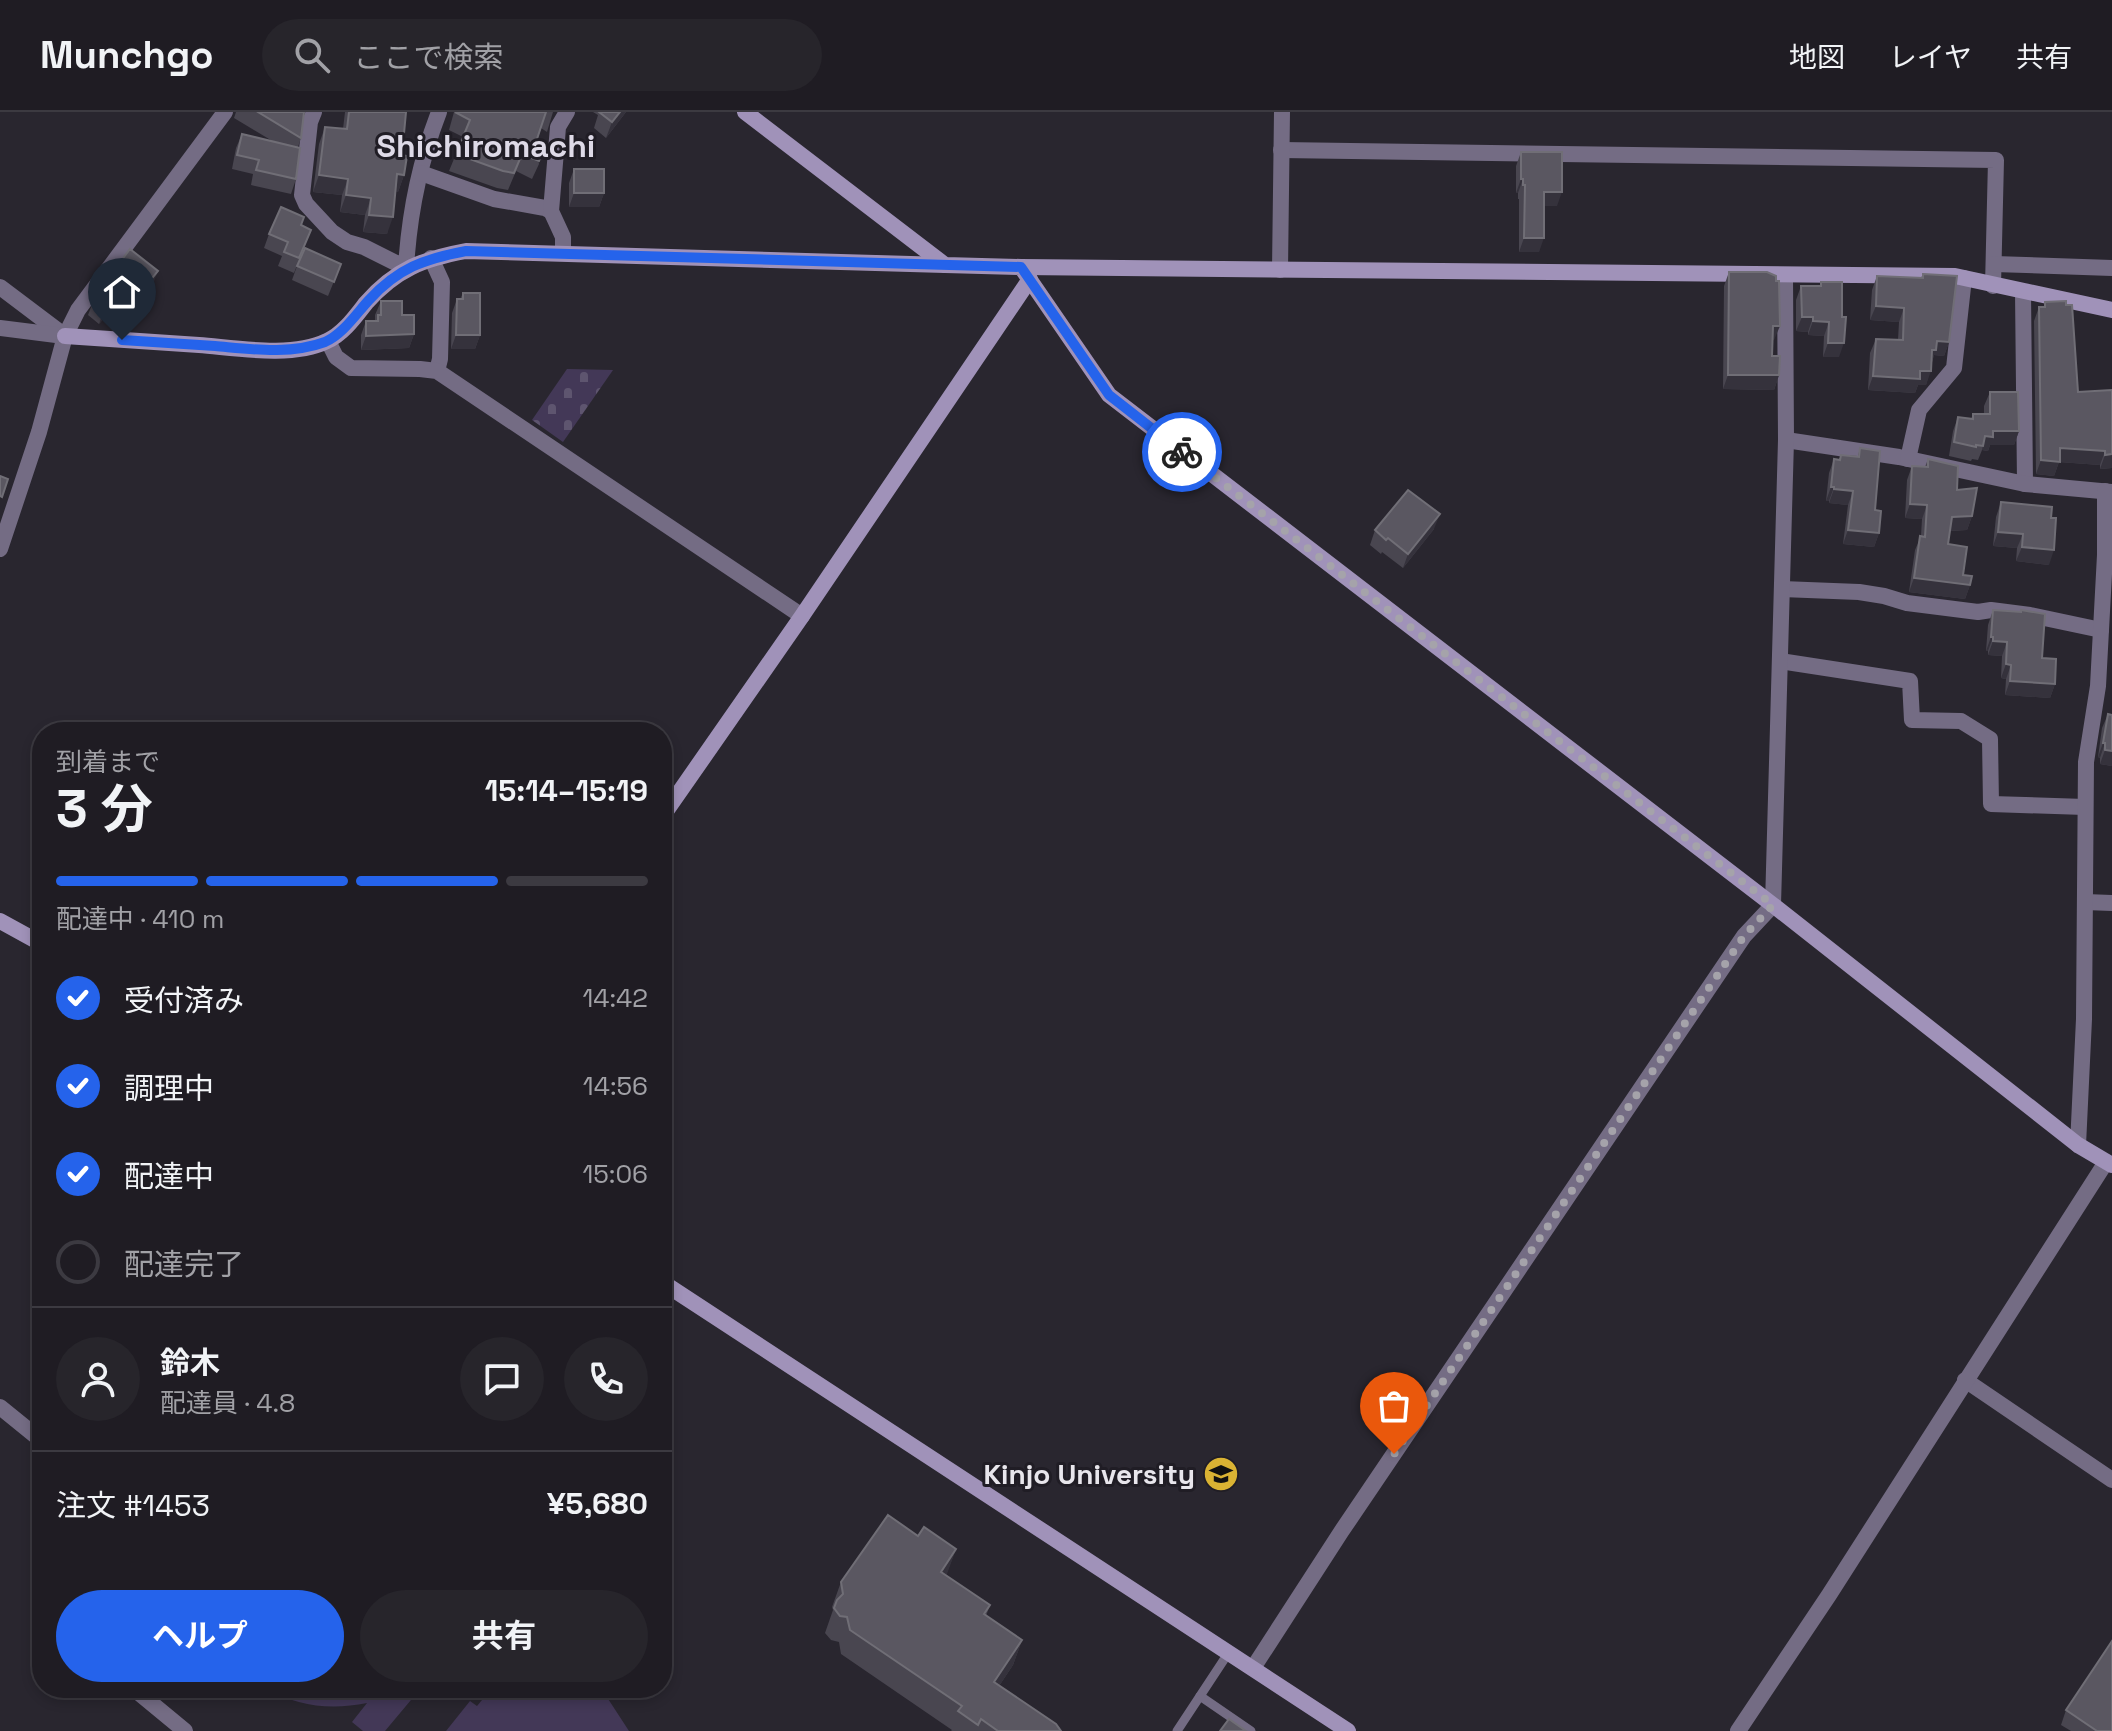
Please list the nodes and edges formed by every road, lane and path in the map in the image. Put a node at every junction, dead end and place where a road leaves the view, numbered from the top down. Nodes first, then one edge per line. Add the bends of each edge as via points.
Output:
1 (225, 112) edge
2 (314, 112) edge
3 (439, 112) edge
4 (567, 112) edge
5 (745, 112) edge
6 (1282, 112) edge
7 (1281, 150) junction
8 (421, 173) junction
9 (551, 211) junction
10 (563, 253) junction
11 (431, 258) junction
12 (1994, 264) junction
13 (945, 265) junction
14 (406, 268) junction
15 (2112, 268) edge
16 (1280, 270) junction
17 (1026, 273) junction
18 (1785, 275) junction
19 (1964, 278) junction
20 (1993, 286) junction
21 (0, 287) edge
22 (2023, 292) junction
23 (2112, 310) edge
24 (0, 328) edge
25 (65, 336) junction
26 (328, 341) junction
27 (437, 371) junction
28 (1786, 440) junction
29 (1908, 459) junction
30 (2025, 484) junction
31 (2109, 492) edge
32 (0, 549) edge
33 (2109, 556) edge
34 (1782, 589) junction
35 (802, 616) junction
36 (2101, 630) junction
37 (1780, 661) junction
38 (2105, 694) edge
39 (672, 803) edge
40 (2085, 807) junction
41 (2085, 902) junction
42 (2112, 903) edge
43 (1773, 905) junction
44 (0, 921) edge
45 (32, 939) edge
46 (2078, 1145) junction
47 (2109, 1164) edge
48 (672, 1289) edge
49 (1965, 1380) junction
50 (0, 1407) edge
51 (32, 1433) edge
52 (2112, 1480) edge
53 (1229, 1652) junction
54 (1253, 1668) junction
55 (1200, 1696) junction
56 (145, 1698) edge
57 (185, 1731) edge
58 (1177, 1731) edge
59 (1251, 1731) edge
60 (1348, 1731) edge
61 (1738, 1731) edge

1 - 25 street via 78,310
2 - 14 street via 302,195 306,204 347,242
3 - 8 street
4 - 9 street via 558,127
5 - 13 street
6 - 7 street
7 - 12 street via 1996,160
7 - 16 street
8 - 9 street via 494,199
8 - 14 street
9 - 10 street via 563,237
10 - 11 street via 466,251
10 - 13 street
11 - 14 street
11 - 27 street via 442,282
12 - 15 street
12 - 20 street
13 - 17 street
14 - 26 street
16 - 17 street
16 - 18 street
17 - 35 street
17 - 43 street via 1109,395
18 - 19 street
18 - 28 street
19 - 20 street
19 - 29 street via 1954,368 1919,410
20 - 22 street
21 - 25 street
22 - 23 street
22 - 30 street
24 - 25 street
25 - 26 street via 263,349 298,349
25 - 32 street
26 - 27 street via 336,357 351,368
27 - 35 street
28 - 29 street
28 - 34 street
29 - 30 street
30 - 31 street
31 - 33 street
33 - 36 street
34 - 36 street via 1859,592
34 - 37 street
35 - 39 street
36 - 38 street
37 - 40 street via 1910,681 1912,720 1961,721 1990,739 1991,804
37 - 43 street
38 - 40 street via 2086,762
40 - 41 street
41 - 42 street
41 - 46 street
43 - 46 street
43 - 54 street via 1744,936
44 - 45 street
46 - 47 street
47 - 49 street
48 - 53 street
49 - 52 street
49 - 61 street
50 - 51 street
53 - 54 street
53 - 55 lane
54 - 60 street
55 - 58 lane
55 - 59 lane
56 - 57 street

